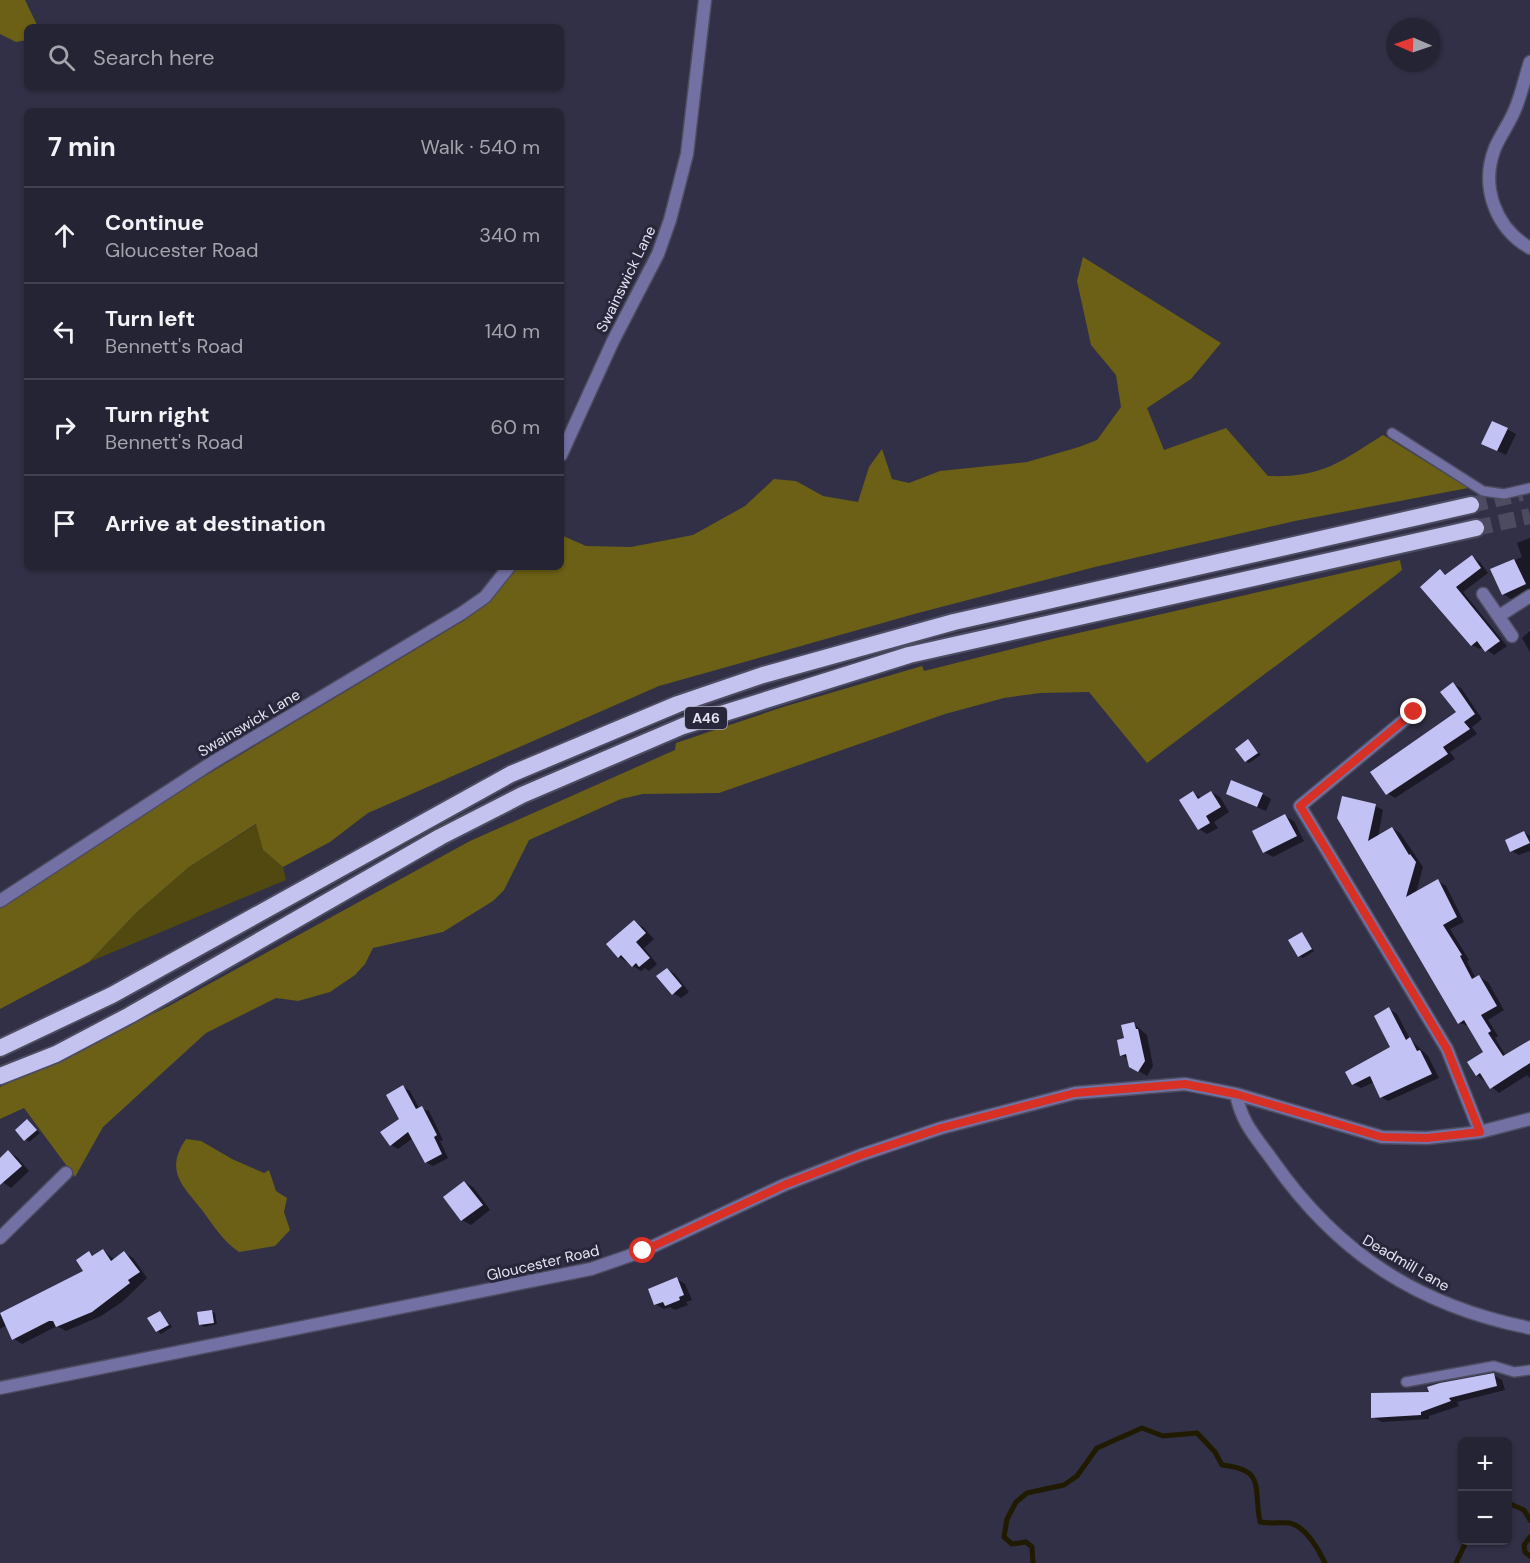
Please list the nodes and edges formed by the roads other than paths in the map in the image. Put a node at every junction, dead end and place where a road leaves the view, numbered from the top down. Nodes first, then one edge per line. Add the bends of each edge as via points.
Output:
1 (705, 0) edge
2 (1530, 62) edge
3 (1530, 248) edge
4 (1392, 433) dead end
5 (564, 448) edge
6 (1530, 488) edge
7 (1471, 505) tunnel mouth
8 (1476, 528) tunnel mouth
9 (507, 570) edge
10 (1483, 594) dead end
11 (1530, 596) edge
12 (1499, 616) junction
13 (1512, 636) dead end
14 (1414, 712) dead end
15 (0, 902) edge
16 (0, 1048) edge
17 (0, 1076) edge
18 (1236, 1094) junction
19 (1530, 1119) edge
20 (1480, 1132) junction
21 (66, 1173) dead end
22 (0, 1238) edge
23 (1530, 1329) edge
24 (1530, 1370) edge
25 (1406, 1382) dead end
26 (0, 1388) edge

1 - 5 street, Swainswick Lane via 687,154 670,220 654,262
2 - 3 street via 1516,108 1495,147 1488,170 1490,195 1500,219 1514,239
4 - 6 lane via 1483,490 1504,494
7 - 16 highway, A46 via 954,622 763,675 678,704 511,774 112,995
8 - 17 highway, A46 via 909,655 682,726 522,795 130,1015
9 - 15 street, Swainswick Lane via 485,597 462,613 213,762
10 - 12 street
11 - 12 street
12 - 13 street
14 - 20 street via 1300,806 1447,1049
18 - 20 street, Gloucester Road via 1382,1137 1427,1138
18 - 23 street, Deadmill Lane via 1241,1116 1285,1178 1334,1234 1363,1259 1463,1312
18 - 26 street, Gloucester Road via 1185,1084 1075,1093 941,1128 861,1155 784,1185 643,1251 591,1269
19 - 20 street, Gloucester Road
21 - 22 street
24 - 25 lane via 1514,1372 1494,1366

